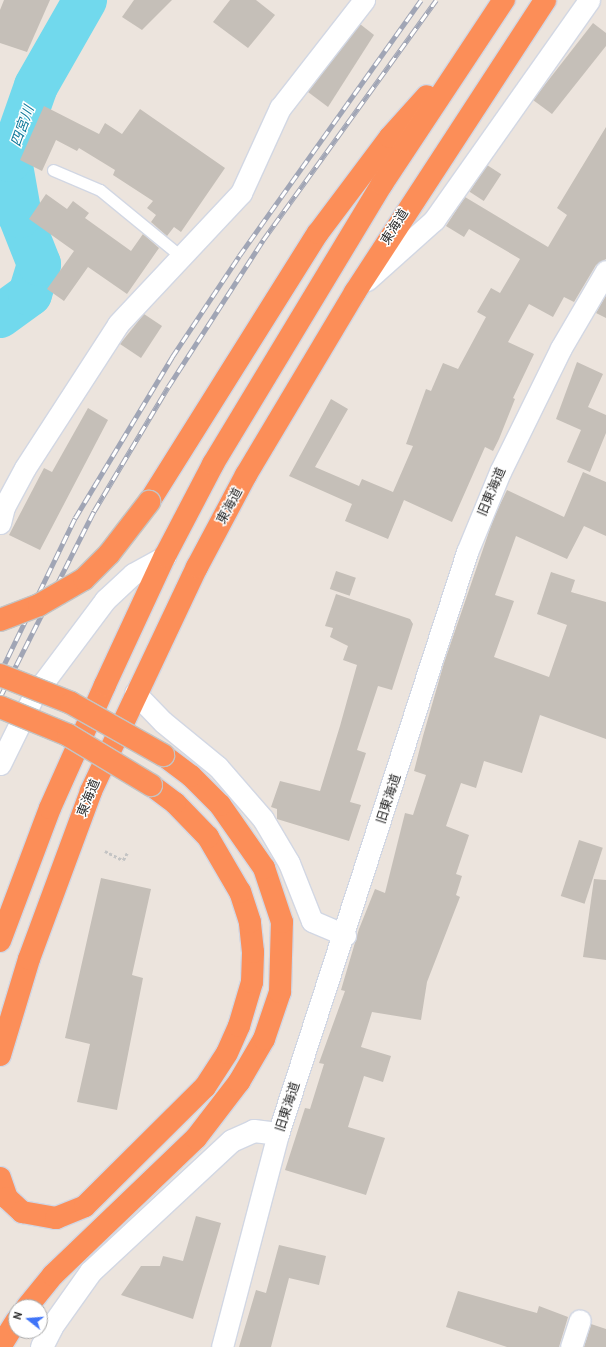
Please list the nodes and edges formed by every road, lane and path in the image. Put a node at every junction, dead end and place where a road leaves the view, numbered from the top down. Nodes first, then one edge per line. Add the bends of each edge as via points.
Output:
1 (364, 0) edge
2 (504, 0) edge
3 (545, 0) edge
4 (589, 0) edge
5 (473, 44) junction
6 (53, 170) dead end
7 (182, 257) junction
8 (606, 271) edge
9 (354, 292) junction
10 (0, 523) edge
11 (165, 556) junction
12 (0, 620) edge
13 (0, 675) edge
14 (135, 693) junction
15 (0, 707) edge
16 (0, 764) edge
17 (105, 851) dead end
18 (127, 853) dead end
19 (345, 935) junction
20 (0, 941) edge
21 (0, 1055) edge
22 (278, 1134) junction
23 (0, 1178) edge
24 (34, 1299) edge
25 (580, 1320) dead end
26 (8, 1334) edge
27 (0, 1347) edge
28 (42, 1347) edge
29 (222, 1347) edge
30 (571, 1347) edge

1 - 7 street via 280,108 241,193
2 - 5 highway
3 - 9 highway, 東海道
4 - 9 street via 434,220
5 - 11 highway via 271,364
5 - 12 highway, bridge via 390,137 318,233 149,502 109,554 84,579 39,605
6 - 7 lane via 100,190
7 - 10 street via 118,324 25,468 4,507
8 - 19 street, 旧東海道 via 561,348 510,452 467,552
9 - 14 highway, 東海道 via 246,475
11 - 16 street via 133,574 105,600 34,695
11 - 20 highway via 50,808
13 - 24 highway, bridge via 71,703 163,755 191,776 220,805 264,868 282,922 280,992 264,1039 239,1082 196,1138 53,1275
14 - 19 street via 163,722 218,767 263,819 289,863 312,921
14 - 21 highway, 東海道 via 64,862
15 - 23 highway, bridge via 68,735 151,785 175,803 208,837 240,892 250,922 252,952 252,982 239,1026 227,1053 205,1087 85,1206 56,1218 22,1212 7,1198
17 - 18 path via 123,860
19 - 22 street, 旧東海道
22 - 28 street via 254,1131 232,1141 92,1272 52,1327
22 - 29 street, 旧東海道
25 - 30 street
26 - 27 highway

